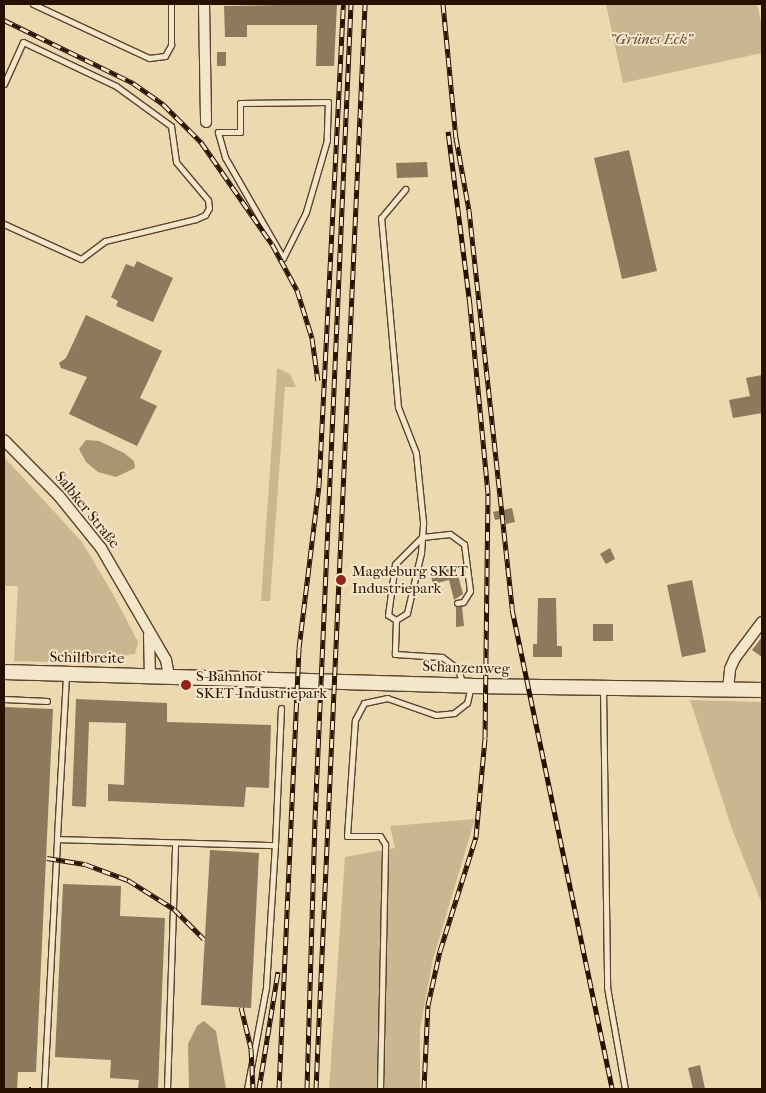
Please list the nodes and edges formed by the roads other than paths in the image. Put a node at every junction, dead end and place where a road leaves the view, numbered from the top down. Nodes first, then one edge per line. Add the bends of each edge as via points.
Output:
1 (33, 4) edge
2 (171, 4) edge
3 (204, 4) edge
4 (4, 84) edge
5 (206, 122) dead end
6 (405, 189) dead end
7 (4, 224) edge
8 (283, 258) joint
9 (4, 440) edge
10 (422, 537) junction
11 (457, 602) dead end
12 (396, 620) junction
13 (762, 622) edge
14 (149, 634) junction
15 (4, 672) edge
16 (66, 674) junction
17 (150, 675) junction
18 (169, 676) junction
19 (467, 686) junction
20 (603, 687) junction
21 (728, 689) junction
22 (762, 690) edge
23 (4, 699) edge
24 (47, 701) dead end
25 (281, 708) dead end
26 (57, 839) junction
27 (175, 843) junction
28 (276, 845) junction
29 (44, 1089) edge
30 (167, 1089) edge
31 (247, 1089) edge
32 (380, 1089) edge
33 (625, 1089) edge

1 - 2 lane via 149,58 164,56 172,45
3 - 5 street
4 - 7 lane via 24,42 116,86 171,126 176,162 208,200 209,208 205,215 196,219 105,241 81,259
6 - 10 lane via 381,218 398,407 416,453
8 - 8 lane via 226,158 218,132 240,132 240,103 328,102 327,140 306,212
9 - 14 street, Salbker Straße via 59,496 101,548
10 - 11 lane via 450,534 464,544 470,591 463,602
10 - 12 lane via 408,613
10 - 12 lane via 395,564 388,615
12 - 19 lane via 395,654 442,657 458,669
13 - 21 street via 735,658
14 - 17 street, Salbker Straße
14 - 18 street, Salbker Straße via 169,665
15 - 16 main road, Schilfbreite
16 - 17 main road, Schilfbreite
16 - 26 lane
17 - 18 main road, Schilfbreite
18 - 19 main road, Schanzenweg
19 - 20 main road, Schanzenweg
19 - 32 lane via 467,704 454,713 436,715 387,698 364,703 355,720 347,836 380,836 385,844
20 - 21 main road, Schanzenweg
20 - 33 lane via 607,987
21 - 22 main road, Schanzenweg
23 - 24 lane
25 - 28 lane
26 - 27 lane
26 - 29 lane
27 - 28 lane
27 - 30 lane
28 - 31 lane via 266,988

